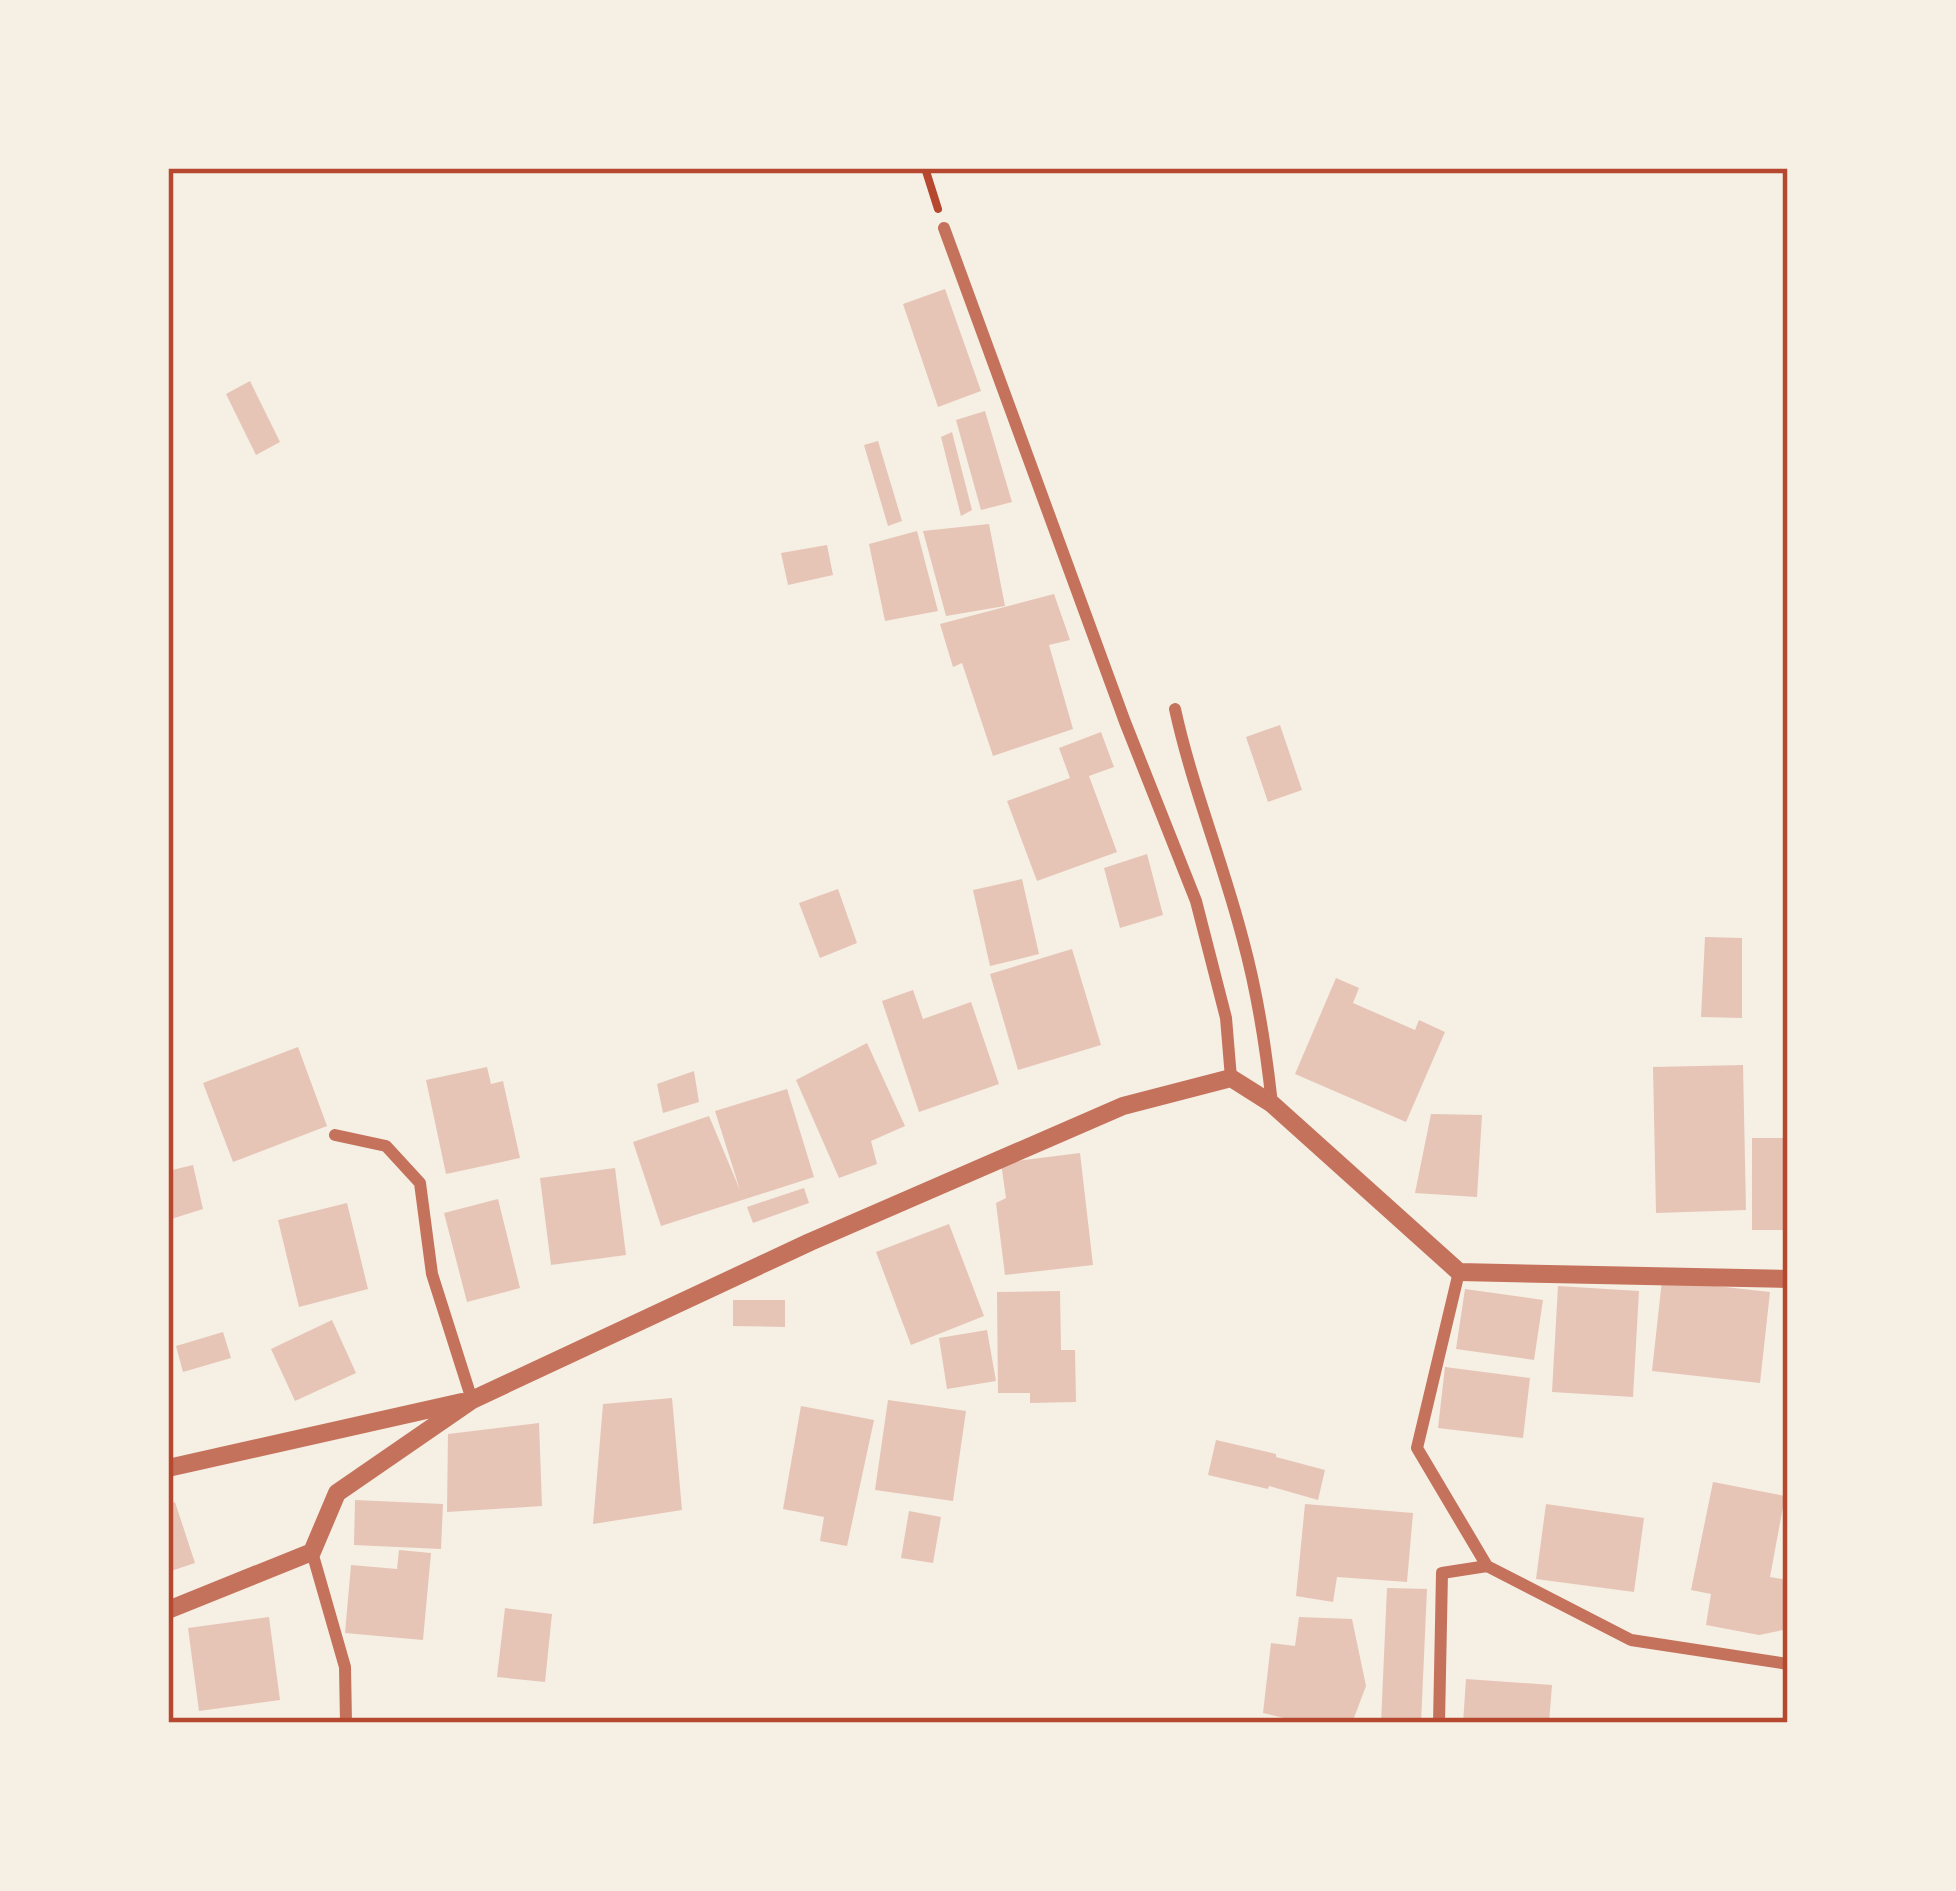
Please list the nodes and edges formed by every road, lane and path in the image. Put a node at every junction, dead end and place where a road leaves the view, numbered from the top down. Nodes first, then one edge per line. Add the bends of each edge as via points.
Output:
1 (925, 168) edge
2 (944, 228) joint
3 (1175, 709) dead end
4 (1231, 1078) junction
5 (1272, 1104) junction
6 (335, 1135) dead end
7 (1459, 1273) junction
8 (1788, 1279) edge
9 (472, 1400) junction
10 (168, 1468) edge
11 (312, 1552) junction
12 (1487, 1567) junction
13 (168, 1610) edge
14 (1788, 1664) edge
15 (346, 1723) edge
16 (1438, 1723) edge

1 - 2 path
2 - 4 street via 1196,901 1226,1018
3 - 5 street via 1242,936
4 - 5 street
4 - 9 street via 1123,1106
5 - 7 street
6 - 9 street via 386,1145 420,1183 432,1274
7 - 8 street
7 - 12 street via 1417,1448
9 - 10 street
9 - 11 street via 337,1493
11 - 13 street
11 - 15 street via 345,1667
12 - 14 street via 1631,1640
12 - 16 street via 1442,1573

